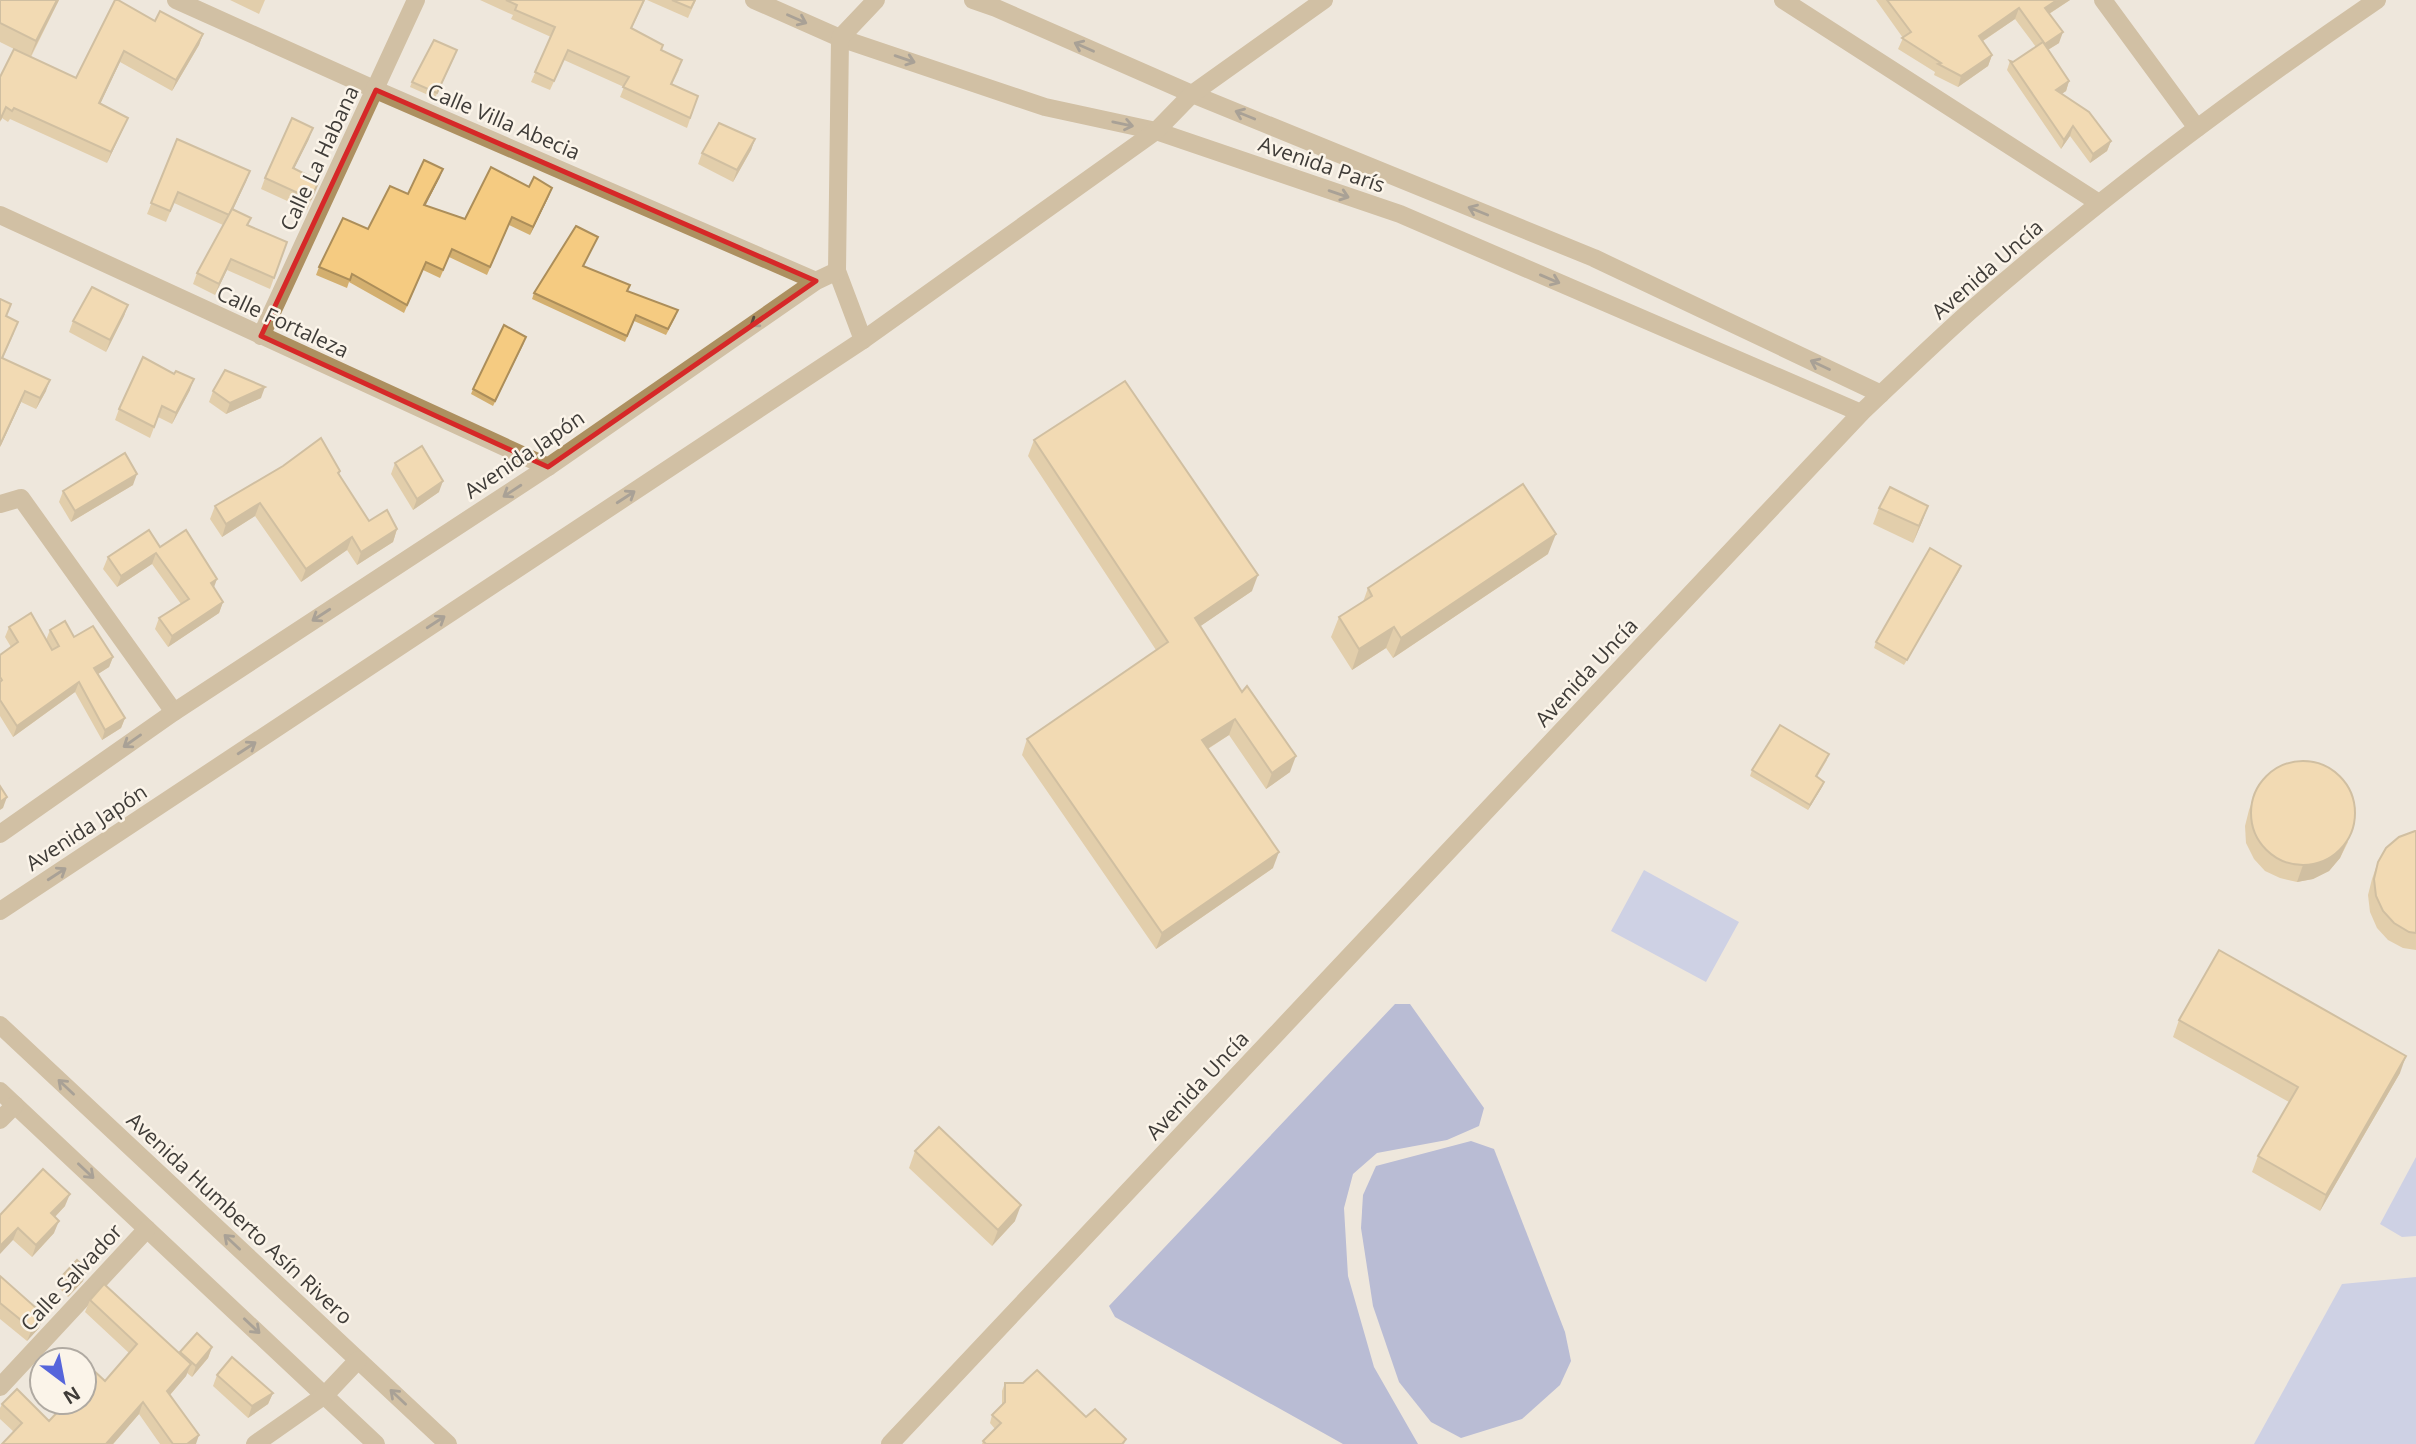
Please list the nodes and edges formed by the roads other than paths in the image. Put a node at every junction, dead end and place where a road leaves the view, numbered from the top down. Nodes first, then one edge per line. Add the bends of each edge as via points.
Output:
1 (176, 0) edge
2 (416, 0) edge
3 (754, 0) edge
4 (876, 0) edge
5 (973, 0) edge
6 (1324, 0) edge
7 (1783, 0) edge
8 (2103, 0) edge
9 (2377, 0) edge
10 (998, 4) edge
11 (840, 37) junction
12 (376, 90) junction
13 (1192, 94) junction
14 (2197, 128) junction
15 (1156, 131) junction
16 (2099, 203) junction
17 (0, 215) edge
18 (837, 271) junction
19 (816, 281) junction
20 (261, 336) junction
21 (863, 340) junction
22 (1881, 394) junction
23 (1861, 413) junction
24 (548, 467) junction
25 (0, 504) edge
26 (174, 712) junction
27 (0, 834) edge
28 (0, 911) edge
29 (0, 1025) edge
30 (0, 1091) edge
31 (15, 1105) junction
32 (0, 1120) edge
33 (147, 1229) junction
34 (358, 1360) junction
35 (0, 1387) edge
36 (325, 1395) junction
37 (255, 1444) edge
38 (376, 1444) edge
39 (448, 1444) edge
40 (890, 1444) edge

1 - 12 street, Calle Villa Abecia
2 - 12 street, Calle La Habana
3 -> 11 street, Avenida París
4 - 11 street
5 - 10 street, Avenida París
6 - 13 street, Avenida Japón
7 - 16 street
8 - 14 street
9 - 14 street, Avenida Uncía
13 -> 10 street, Avenida París
11 -> 15 street, Avenida París via 1045,107
11 - 18 street
12 - 19 street, Calle Villa Abecia
12 - 20 street, Calle La Habana
13 - 15 street, Avenida Japón
22 -> 13 street, Avenida París via 1594,258
14 - 16 street, Avenida Uncía
15 - 21 street, Avenida Japón
15 -> 23 street, Avenida París via 1399,214
16 - 22 street, Avenida Uncía via 1969,312
17 - 20 street, Calle Fortaleza
18 - 19 street, Avenida Japón
18 - 21 street
19 -> 24 street, Avenida Japón
20 - 24 street, Calle Fortaleza
28 -> 21 street, Avenida Japón
22 - 23 street, Avenida Uncía
23 - 40 street, Avenida Uncía
24 -> 26 street, Avenida Japón
25 - 26 street via 22,498
26 -> 27 street, Avenida Japón
34 -> 29 street, Avenida Humberto Asín Rivero
30 - 31 street
31 - 32 street
31 -> 33 street
33 - 35 street, Calle Salvador
33 -> 36 street
34 - 36 street
39 -> 34 street, Avenida Humberto Asín Rivero
36 - 37 street
36 - 38 street

